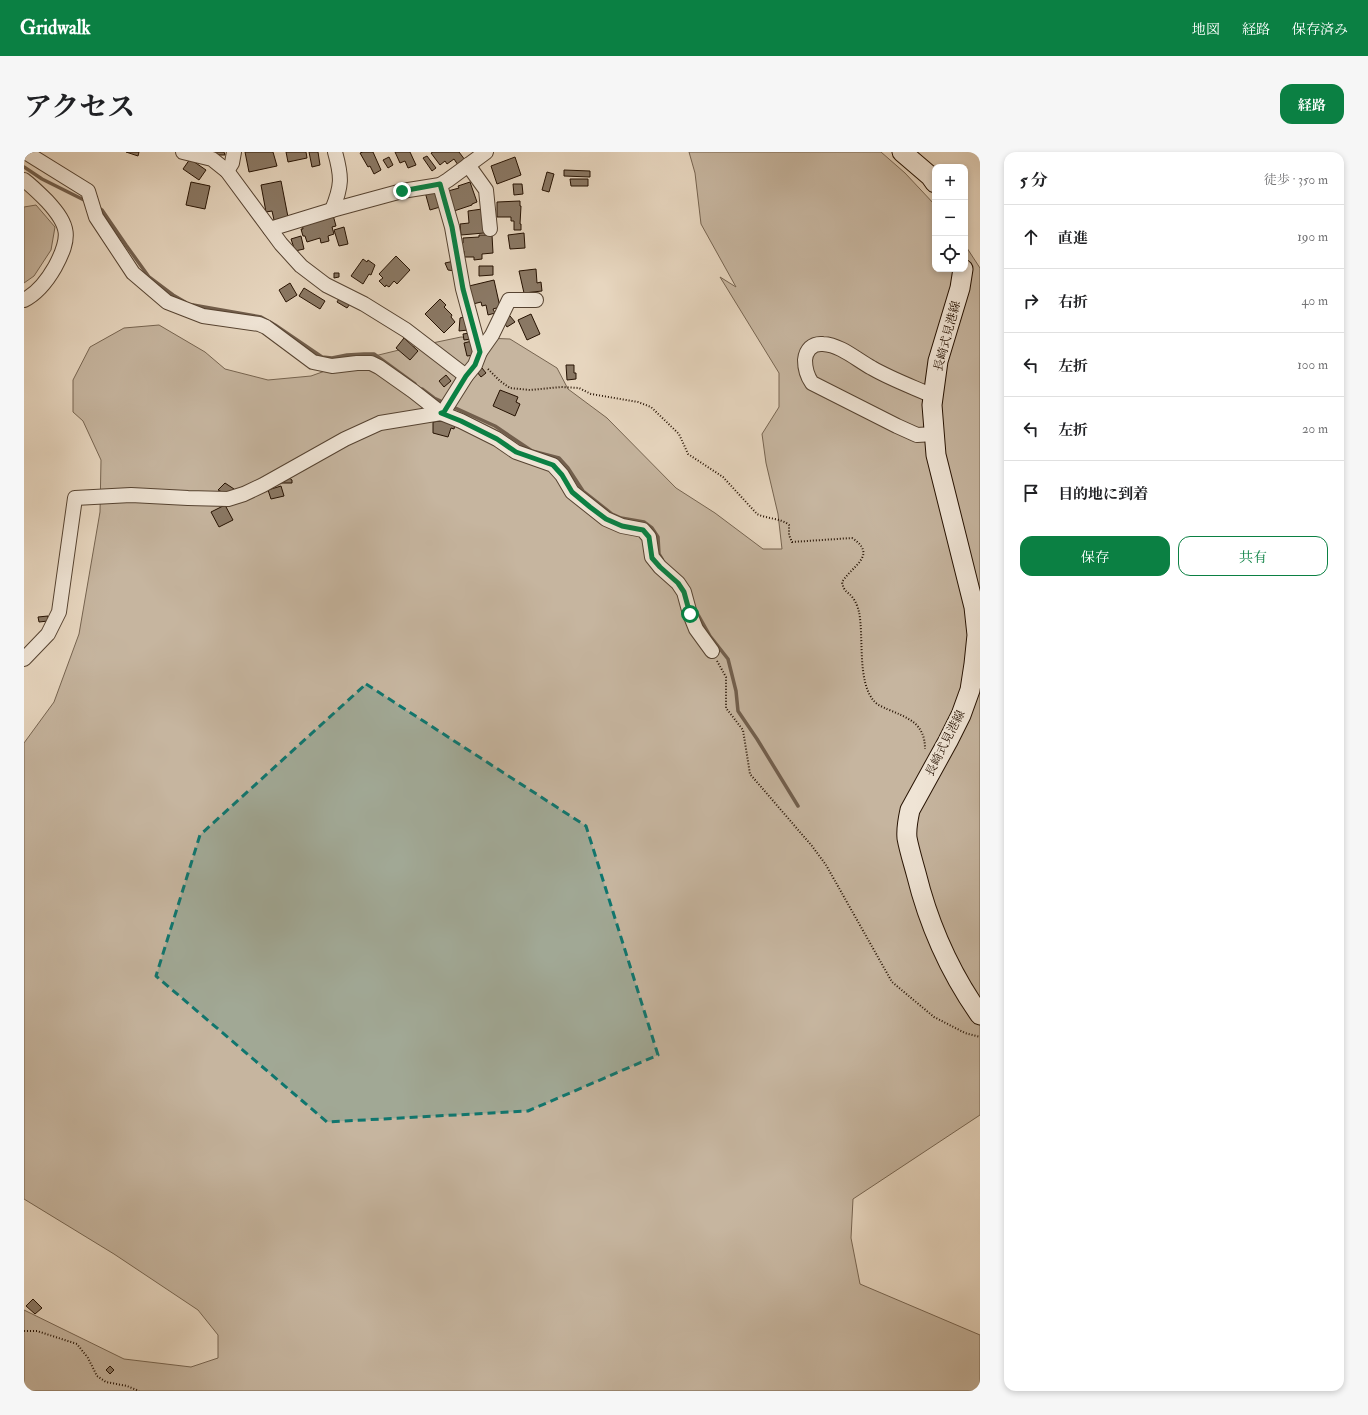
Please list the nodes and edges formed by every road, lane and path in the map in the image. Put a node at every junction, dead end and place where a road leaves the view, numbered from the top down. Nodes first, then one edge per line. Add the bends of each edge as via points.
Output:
1 (25, 152) edge
2 (183, 152) edge
3 (234, 152) edge
4 (335, 152) edge
5 (486, 152) edge
6 (905, 153) edge
7 (468, 165) junction
8 (227, 171) junction
9 (932, 179) edge
10 (24, 180) edge
11 (440, 184) junction
12 (332, 210) junction
13 (270, 229) junction
14 (490, 229) dead end
15 (963, 272) edge
16 (24, 300) edge
17 (536, 300) dead end
18 (479, 356) junction
19 (466, 376) junction
20 (933, 396) junction
21 (445, 409) junction
22 (934, 434) junction
23 (712, 651) joint
24 (24, 659) edge
25 (925, 754) dead end
26 (980, 1015) edge
27 (980, 1036) edge
28 (24, 1331) edge
29 (139, 1391) edge

1 - 21 street via 88,191 96,218 133,273 167,302 202,316 259,324 313,362 332,366 357,362 371,363
2 - 8 street via 212,159
3 - 8 street
4 - 12 street via 340,179 339,194
5 - 7 street
6 - 9 main road
7 - 11 street
7 - 14 street via 486,190
8 - 13 street
10 - 16 street via 58,214 66,228 62,253 53,270 44,285
11 - 12 street via 402,191
11 - 18 street via 452,227
12 - 13 street
13 - 19 street via 301,266 326,285 364,304 406,330
15 - 20 main road, 長崎式見港線 via 938,361
17 - 18 street via 509,300
18 - 19 street
18 - 25 path via 500,381 510,388 579,388 591,394 652,407 679,434 688,454 723,477 757,514 786,522 789,525 792,542 852,538 860,544 864,550 863,557 842,582 845,592 853,598 859,610 865,681 869,695 874,702 910,720 920,728 925,743
19 - 21 street
20 - 22 main road, 長崎式見港線
20 - 22 street via 873,369 838,348 819,344 809,348 806,354 805,369 812,383 917,435
21 - 23 street via 516,452 553,465 572,492 606,519 622,526 643,530 649,537 652,558 684,592 696,629
21 - 24 street via 380,423 344,439 263,485 228,499 131,495 75,498 59,612 48,634
22 - 26 main road, 長崎式見港線 via 936,455 974,607 976,635 970,690 961,715 910,810 907,837 932,927 946,958
23 - 27 path via 726,677 726,708 743,730 750,774 826,865 892,982 934,1017 965,1033
28 - 29 path via 37,1331 77,1344 97,1376 106,1382

